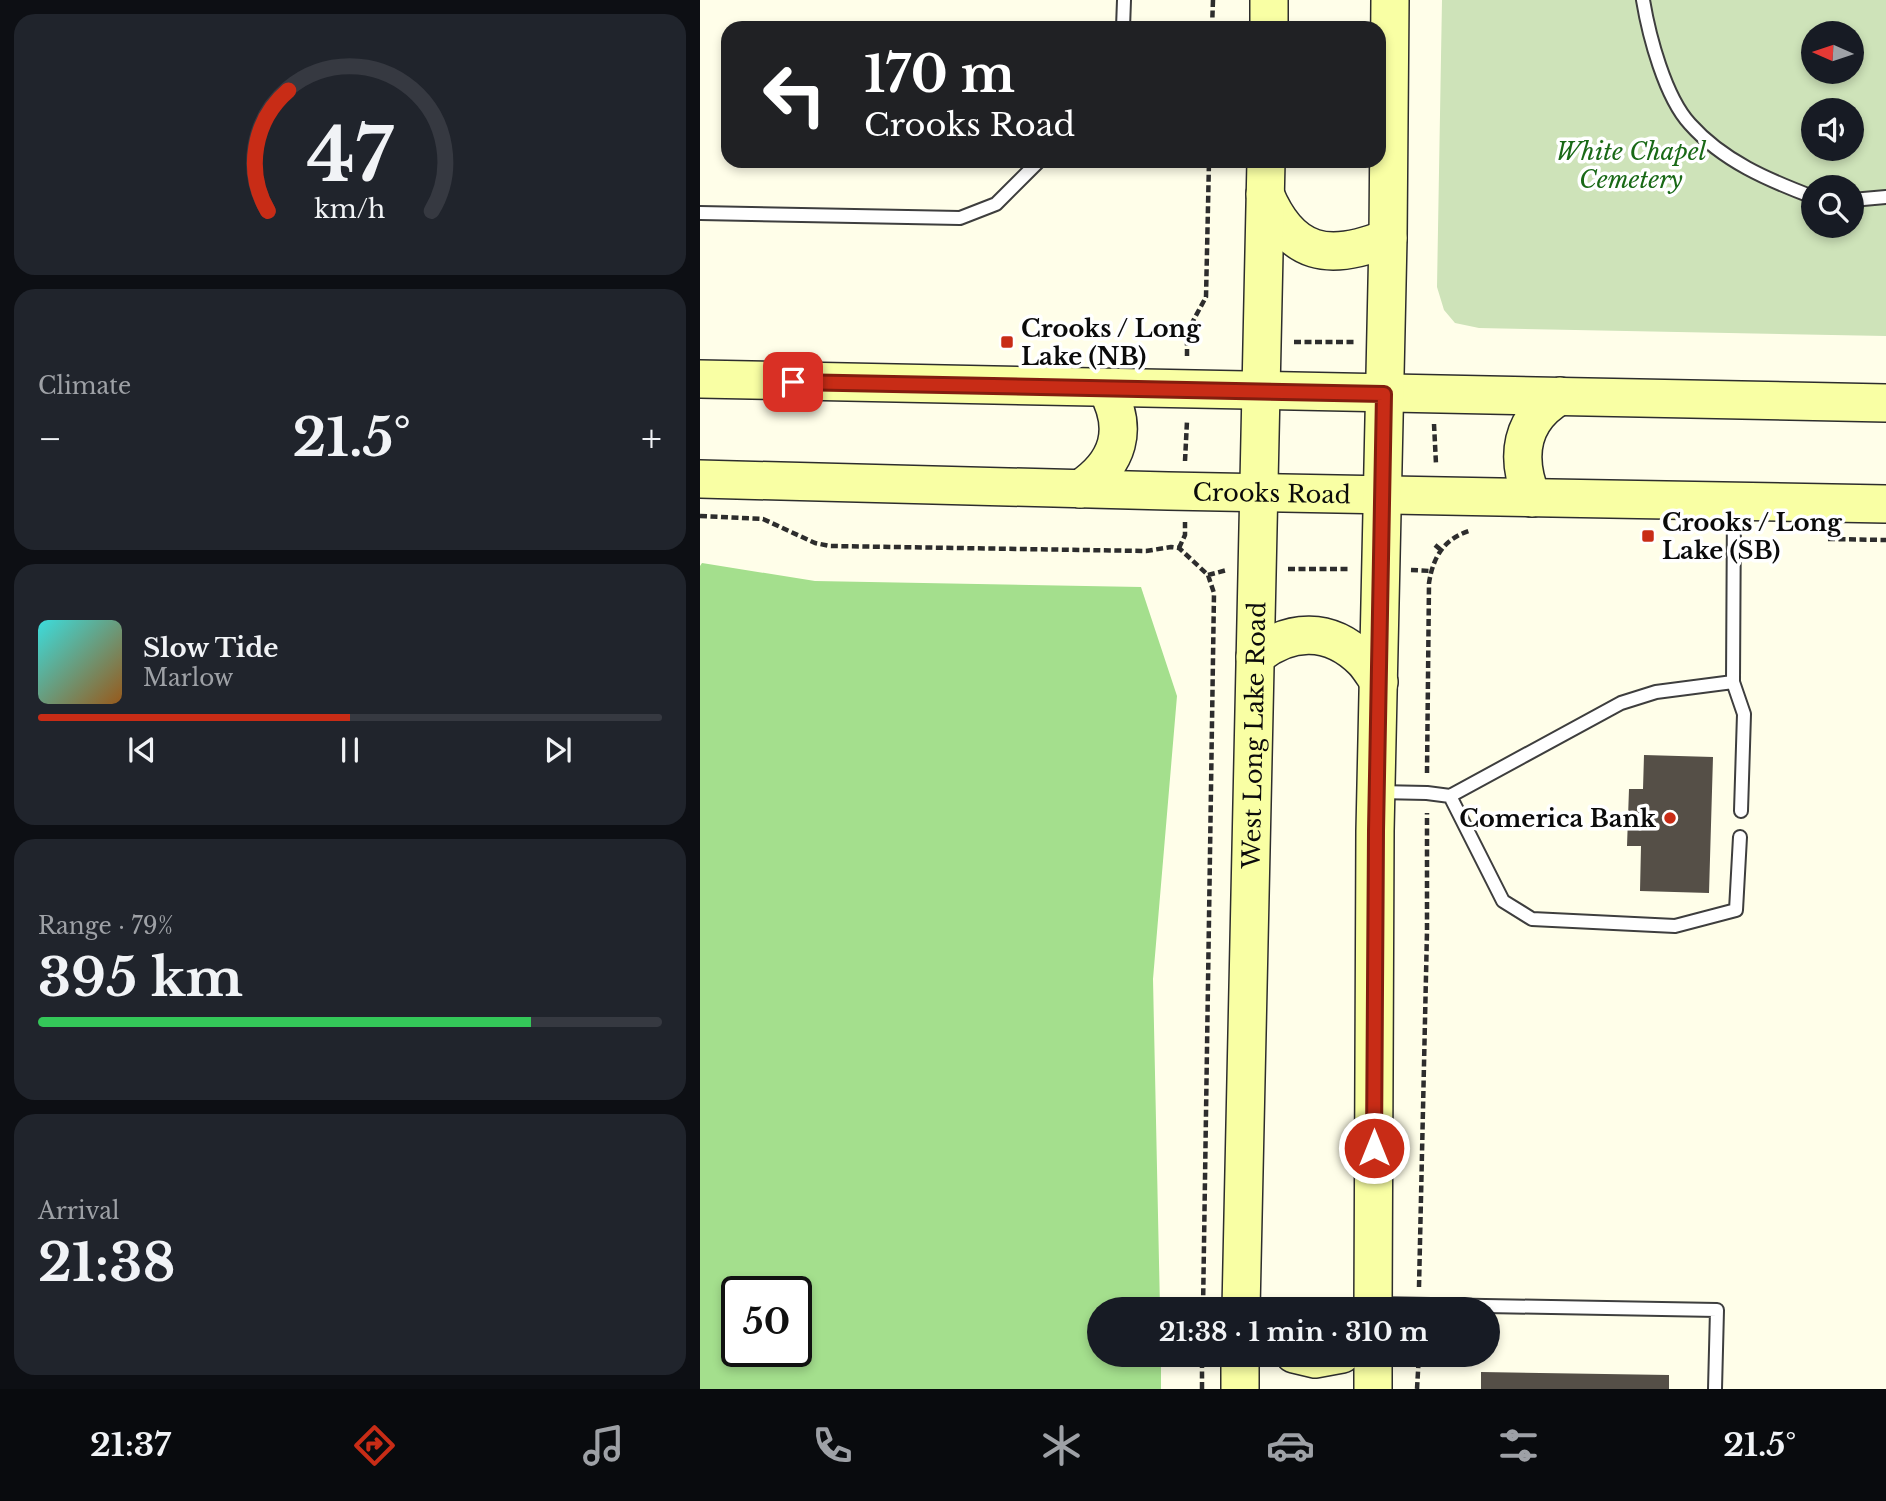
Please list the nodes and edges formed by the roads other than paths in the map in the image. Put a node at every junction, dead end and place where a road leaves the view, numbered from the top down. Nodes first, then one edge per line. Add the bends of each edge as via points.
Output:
1 (1124, 0) edge
2 (1269, 0) edge
3 (1390, 0) edge
4 (1643, 0) edge
5 (1123, 21) edge
6 (1269, 21) edge
7 (1032, 168) edge
8 (1266, 177) edge
9 (1801, 192) edge
10 (1886, 197) edge
11 (1864, 199) edge
12 (700, 213) edge
13 (1388, 238) junction
14 (700, 379) edge
15 (1106, 388) junction
16 (1261, 391) junction
17 (1384, 394) junction
18 (1560, 396) junction
19 (1886, 404) edge
20 (700, 479) edge
21 (1080, 489) junction
22 (1258, 493) junction
23 (1382, 494) junction
24 (1532, 498) junction
25 (1734, 503) junction
26 (1886, 504) edge
27 (1255, 657) junction
28 (1379, 682) junction
29 (1733, 682) junction
30 (1377, 792) junction
31 (1450, 796) junction
32 (1741, 811) dead end
33 (1740, 837) dead end
34 (1241, 1297) edge
35 (1373, 1297) edge
36 (1500, 1307) edge
37 (1240, 1367) edge
38 (1373, 1367) edge
39 (1240, 1389) edge
40 (1373, 1389) edge
41 (1716, 1389) edge

1 - 5 lane
2 - 6 main road
3 - 13 main road
4 - 9 lane via 1651,41 1668,88 1688,123 1721,152 1766,179
7 - 12 lane via 996,204 960,218
8 - 13 main road via 1275,217 1311,247 1341,252
8 - 16 main road, West Long Lake Road
10 - 11 lane
13 - 17 main road
14 - 15 main road
15 - 16 main road
15 - 21 main road via 1119,418 1115,449 1107,466
16 - 17 main road
16 - 22 main road, West Long Lake Road
17 - 18 main road
17 - 23 main road
18 - 19 main road
18 - 24 main road via 1543,406 1524,441 1522,463
20 - 21 main road, Crooks Road
21 - 22 main road, Crooks Road
22 - 23 main road, Crooks Road
22 - 27 main road, West Long Lake Road
23 - 24 main road, Crooks Road
23 - 28 main road
24 - 25 main road, Crooks Road
25 - 26 main road, Crooks Road
25 - 29 lane
27 - 28 main road via 1285,638 1322,636 1363,660
27 - 34 main road, West Long Lake Road
28 - 30 main road
29 - 31 lane via 1656,692 1621,703
29 - 32 lane via 1744,714
30 - 31 lane
30 - 35 main road
31 - 33 lane via 1503,901 1532,919 1675,926 1736,910
36 - 41 lane via 1717,1310
37 - 39 main road
38 - 40 main road

